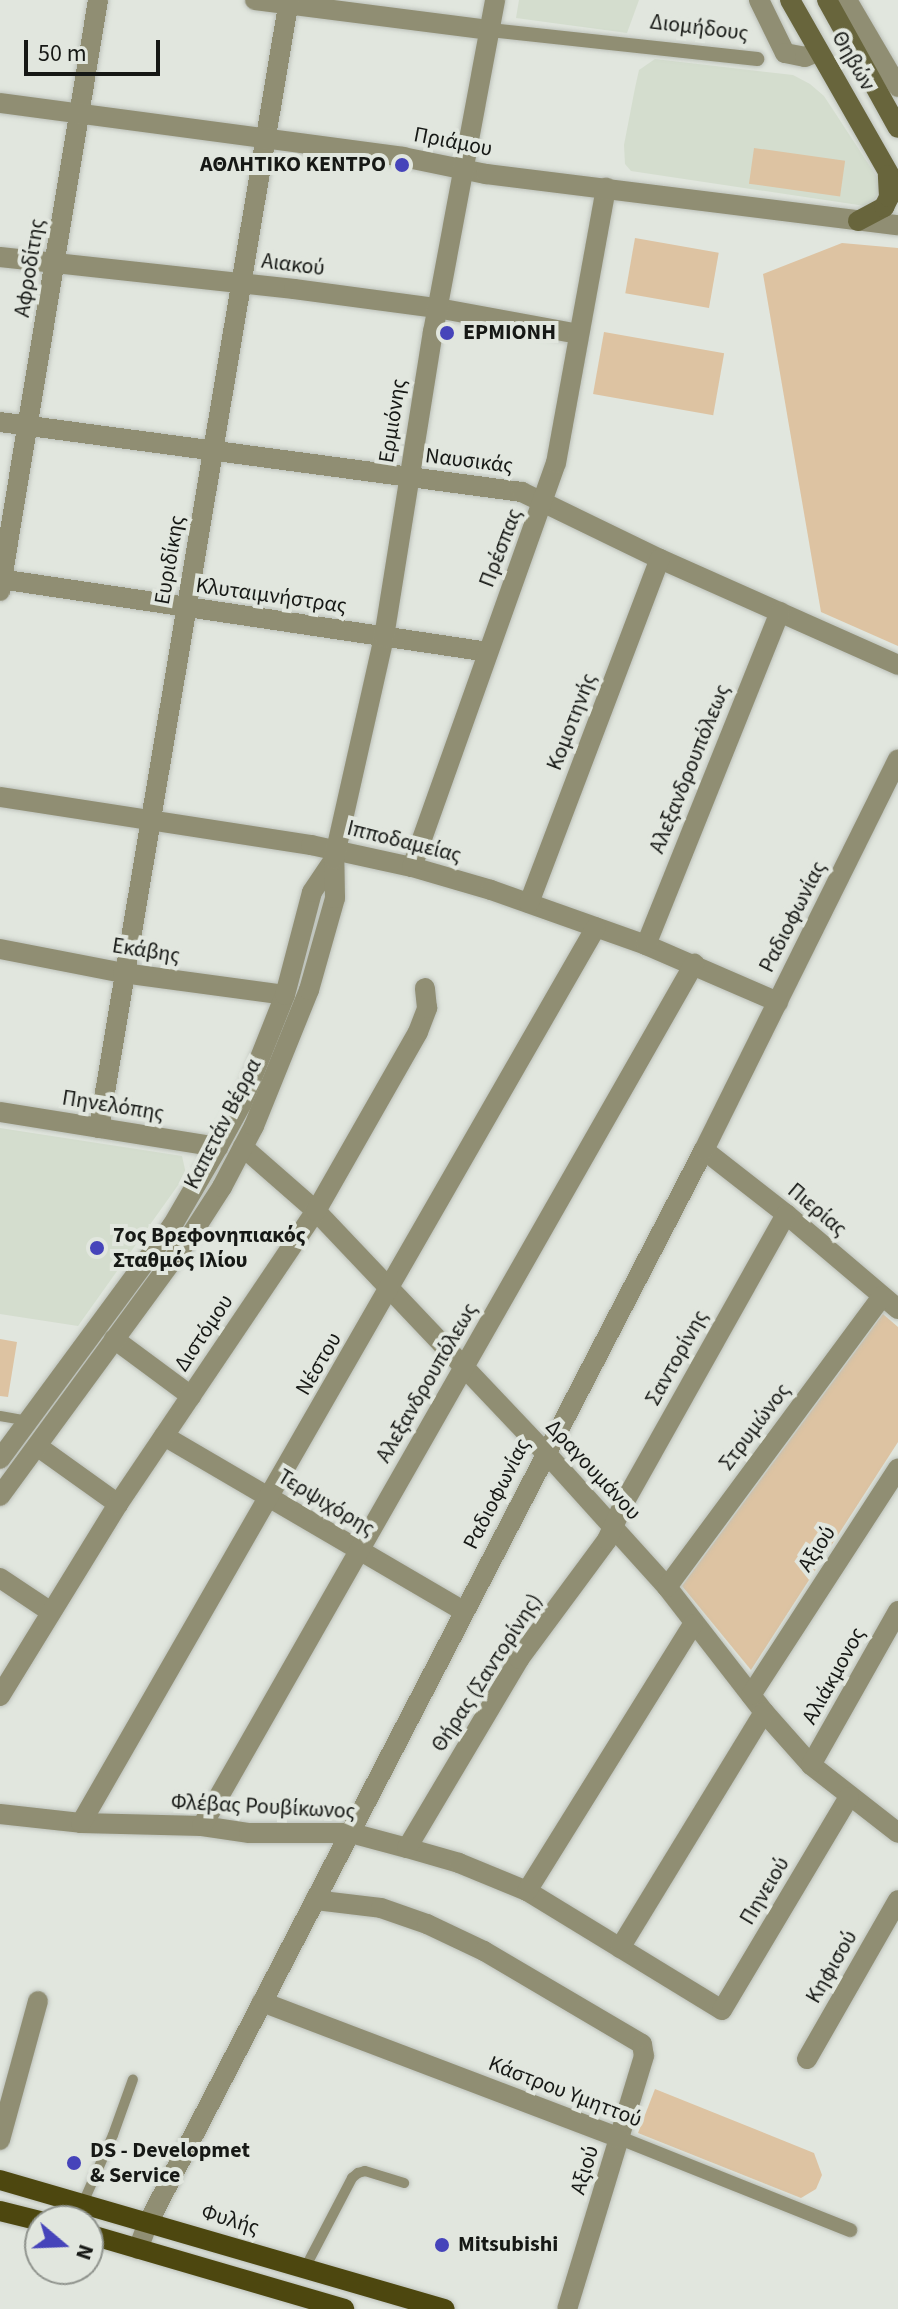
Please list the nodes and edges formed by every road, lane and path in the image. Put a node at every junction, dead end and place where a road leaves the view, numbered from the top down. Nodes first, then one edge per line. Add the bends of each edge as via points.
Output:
1 (98, 0) edge
2 (255, 0) edge
3 (495, 0) edge
4 (759, 0) edge
5 (790, 0) edge
6 (827, 0) edge
7 (289, 2) edge
8 (849, 8) edge
9 (490, 30) junction
10 (819, 51) junction
11 (757, 59) dead end
12 (898, 87) edge
13 (0, 103) edge
14 (80, 113) junction
15 (898, 128) edge
16 (266, 140) junction
17 (885, 163) junction
18 (462, 168) junction
19 (606, 187) junction
20 (898, 189) edge
21 (858, 221) junction
22 (898, 225) edge
23 (0, 257) edge
24 (55, 263) junction
25 (241, 284) junction
26 (437, 308) junction
27 (578, 334) junction
28 (0, 422) edge
29 (28, 426) junction
30 (214, 449) junction
31 (408, 478) junction
32 (544, 501) junction
33 (660, 559) junction
34 (1, 583) edge
35 (186, 608) junction
36 (780, 612) junction
37 (384, 637) junction
38 (488, 652) junction
39 (898, 665) edge
40 (898, 760) edge
41 (0, 797) edge
42 (150, 821) junction
43 (335, 854) junction
44 (412, 867) junction
45 (529, 903) junction
46 (596, 927) junction
47 (646, 945) junction
48 (0, 949) edge
49 (694, 964) junction
50 (123, 973) junction
51 (425, 988) dead end
52 (285, 995) junction
53 (778, 1002) junction
54 (0, 1112) edge
55 (99, 1128) junction
56 (218, 1147) junction
57 (243, 1147) junction
58 (704, 1150) junction
59 (316, 1211) junction
60 (786, 1214) junction
61 (391, 1289) junction
62 (890, 1303) edge
63 (114, 1339) junction
64 (464, 1368) junction
65 (191, 1396) junction
66 (0, 1416) edge
67 (27, 1421) junction
68 (164, 1436) junction
69 (37, 1446) junction
70 (546, 1453) junction
71 (1, 1456) edge
72 (898, 1469) edge
73 (0, 1496) edge
74 (269, 1497) junction
75 (118, 1504) junction
76 (613, 1528) junction
77 (358, 1550) junction
78 (0, 1578) edge
79 (667, 1587) junction
80 (464, 1611) junction
81 (898, 1611) edge
82 (51, 1612) junction
83 (693, 1624) junction
84 (751, 1695) junction
85 (0, 1696) edge
86 (764, 1712) junction
87 (811, 1765) junction
88 (849, 1797) junction
89 (0, 1814) edge
90 (81, 1823) junction
91 (202, 1826) junction
92 (351, 1833) junction
93 (898, 1833) edge
94 (407, 1848) junction
95 (527, 1891) junction
96 (315, 1900) junction
97 (898, 1900) edge
98 (620, 1948) junction
99 (38, 2001) dead end
100 (262, 2002) junction
101 (722, 2010) joint
102 (807, 2059) dead end
103 (133, 2079) dead end
104 (620, 2138) junction
105 (0, 2140) edge
106 (0, 2180) edge
107 (404, 2183) dead end
108 (83, 2203) junction
109 (0, 2211) edge
110 (24, 2217) edge
111 (149, 2221) junction
112 (850, 2230) dead end
113 (104, 2239) edge
114 (138, 2249) junction
115 (305, 2268) junction
116 (344, 2309) edge
117 (445, 2309) edge
118 (567, 2309) edge

1 - 14 street, Αφροδίτης
2 - 7 street, Διομήδους
3 - 9 street, Ερμιόνης
4 - 10 street via 785,53 805,57
5 - 10 main road, Θηβών
6 - 8 main road, Θηβών
7 - 9 street, Διομήδους
7 - 16 street, Ευριδίκης
8 - 12 street
8 - 15 main road, Θηβών
9 - 11 street, Διομήδους
9 - 18 street, Ερμιόνης
10 - 17 main road, Θηβών
13 - 14 street, Πριάμου
14 - 16 street, Πριάμου
14 - 24 street, Αφροδίτης
16 - 18 street, Πριάμου
16 - 25 street, Ευριδίκης
17 - 20 main road, Θηβών
17 - 21 main road via 889,189 884,207
18 - 19 street, Πριάμου
18 - 26 street, Ερμιόνης
19 - 21 street, Πριάμου
19 - 27 street, Πρέσπας
21 - 22 street, Πριάμου
23 - 24 street, Αιακού
24 - 25 street, Αιακού
24 - 29 street, Αφροδίτης
25 - 26 street, Αιακού
25 - 30 street, Ευριδίκης
26 - 27 street, Αιακού
26 - 31 street, Ερμιόνης
27 - 32 street, Πρέσπας via 556,463
28 - 29 street, Ναυσικάς
29 - 30 street, Ναυσικάς
29 - 34 street, Αφροδίτης
30 - 31 street, Ναυσικάς
30 - 35 street, Ευριδίκης
31 - 32 street, Ναυσικάς via 522,492
31 - 37 street, Ερμιόνης
32 - 33 street, Ναυσικάς
32 - 38 street, Πρέσπας
33 - 36 street, Ναυσικάς
33 - 45 street, Κομοτηνής
34 - 35 street, Κλυταιμνήστρας
35 - 37 street, Κλυταιμνήστρας
35 - 42 street, Ευριδίκης
36 - 39 street, Ναυσικάς
36 - 47 street, Αλεξανδρουπόλεως
37 - 38 street, Κλυταιμνήστρας
37 - 43 street, Ερμιόνης
38 - 44 street, Πρέσπας
40 - 53 street, Ραδιοφωνίας
41 - 42 street, Ιπποδαμείας
42 - 43 street, Ιπποδαμείας
42 - 50 street, Ευριδίκης
43 - 44 street, Ιπποδαμείας
43 - 52 street, Καπετάν Βέρρα via 312,892
43 - 57 street, Καπετάν Βέρρα via 335,898 309,990
44 - 45 street, Ιπποδαμείας
45 - 46 street, Ιπποδαμείας
46 - 47 street, Ιπποδαμείας
46 - 61 street, Νέστου
47 - 49 street, Ιπποδαμείας
48 - 50 street, Εκάβης
49 - 53 street, Ιπποδαμείας
49 - 64 street, Αλεξανδρουπόλεως
50 - 52 street, Εκάβης
50 - 55 street, Ευριδίκης
51 - 59 street, Διστόμου via 427,1008 418,1032
52 - 56 street, Καπετάν Βέρρα
53 - 58 street, Ραδιοφωνίας
54 - 55 street, Πηνελόπης
55 - 56 street, Πηνελόπης
56 - 67 street, Καπετάν Βέρρα via 172,1226
57 - 59 street, Δραγουμάνου
57 - 63 street, Καπετάν Βέρρα via 193,1232
58 - 60 street, Πιερίας
58 - 70 street, Ραδιοφωνίας
59 - 61 street, Δραγουμάνου
59 - 65 street, Διστόμου
60 - 62 street, Πιερίας
60 - 76 street, Σαντορίνης
61 - 64 street, Δραγουμάνου
61 - 74 street, Νέστου
62 - 79 street, Στρυμώνος
63 - 65 street
63 - 69 street, Καπετάν Βέρρα
64 - 70 street, Δραγουμάνου
64 - 77 street, Αλεξανδρουπόλεως
65 - 68 street, Διστόμου
66 - 67 lane
67 - 71 street, Καπετάν Βέρρα
68 - 74 street, Τερψιχόρης
68 - 75 street, Διστόμου
69 - 73 street, Καπετάν Βέρρα
69 - 75 street
70 - 76 street, Δραγουμάνου
70 - 80 street, Ραδιοφωνίας
72 - 84 street, Αξιού
74 - 77 street, Τερψιχόρης
74 - 90 street, Νέστου
75 - 82 street, Διστόμου
76 - 79 street, Δραγουμάνου
76 - 94 street, Θήρας (Σαντορίνης) via 511,1672
77 - 80 street, Τερψιχόρης
77 - 91 street, Αλεξανδρουπόλεως
78 - 82 street
79 - 83 street, Δραγουμάνου
80 - 92 street, Ραδιοφωνίας
81 - 87 street, Αλιάκμονος
82 - 85 street, Διστόμου
83 - 84 street, Δραγουμάνου
83 - 95 street
84 - 86 street, Δραγουμάνου
86 - 87 street, Δραγουμάνου
86 - 98 street
87 - 88 street, Δραγουμάνου
88 - 93 street, Δραγουμάνου
88 - 101 street, Πηνειού
89 - 90 street, Φλέβας Ρουβίκωνος
90 - 91 street, Φλέβας Ρουβίκωνος
91 - 92 street, Φλέβας Ρουβίκωνος via 249,1833
92 - 94 street, Φλέβας Ρουβίκωνος
92 - 96 street, Ραδιοφωνίας
94 - 95 street, Φλέβας Ρουβίκωνος
95 - 98 street, Φλέβας Ρουβίκωνος
96 - 100 street, Ραδιοφωνίας
96 - 104 street, Αξιού via 381,1908 427,1924 484,1951 642,2044 644,2056
97 - 102 street, Κηφισού
98 - 101 street, Φλέβας Ρουβίκωνος
99 - 105 street
100 - 104 street, Κάστρου Υμηττού
100 - 111 street, Ραδιοφωνίας
103 - 108 lane
104 - 112 street, Κάστρου Υμηττού
104 - 118 street, Αξιού
106 - 108 main road, Φυλής
107 - 115 lane via 365,2171 352,2178
108 - 111 main road, Φυλής
109 - 110 main road
111 - 114 street, Ραδιοφωνίας
111 - 115 main road, Φυλής
113 - 114 main road
114 - 116 main road
115 - 117 main road, Φυλής

